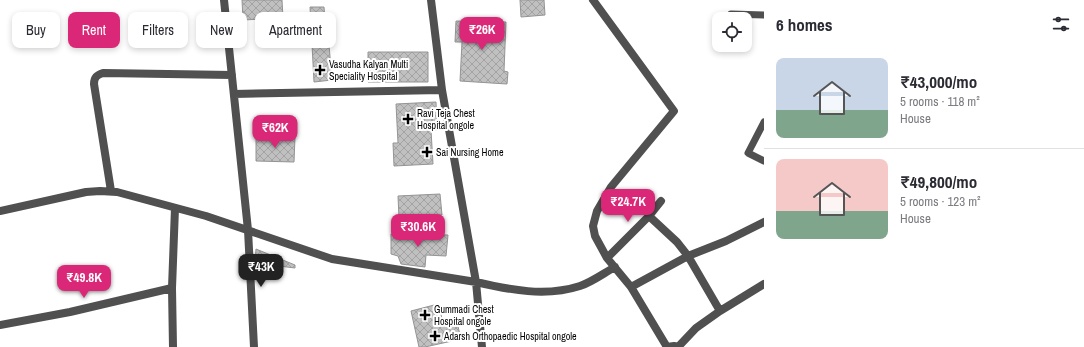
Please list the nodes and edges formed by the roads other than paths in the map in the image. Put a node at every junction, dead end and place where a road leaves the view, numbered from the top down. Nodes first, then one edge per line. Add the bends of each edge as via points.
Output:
1 (224, 0) edge
2 (432, 0) edge
3 (593, 0) edge
4 (752, 15) edge
5 (764, 15) edge
6 (232, 74) junction
7 (442, 90) junction
8 (234, 94) junction
9 (764, 122) edge
10 (764, 161) edge
11 (111, 192) junction
12 (661, 201) dead end
13 (175, 208) junction
14 (0, 211) edge
15 (649, 216) junction
16 (764, 222) edge
17 (248, 230) junction
18 (688, 256) junction
19 (608, 258) junction
20 (615, 267) junction
21 (476, 282) junction
22 (764, 284) edge
23 (631, 287) junction
24 (172, 288) junction
25 (720, 311) junction
26 (0, 325) edge
27 (173, 347) edge
28 (254, 347) edge
29 (482, 347) edge
30 (667, 347) edge
31 (678, 347) edge

1 - 6 street
2 - 7 street
3 - 19 street via 674,111 611,187 597,211 593,226 595,236
4 - 5 lane
6 - 8 street
6 - 11 street via 103,73 94,78
7 - 8 street
7 - 21 street
8 - 17 street
9 - 10 lane via 748,153
11 - 13 street
11 - 14 street via 86,192
12 - 15 street
13 - 17 street
13 - 24 street
15 - 18 street
15 - 19 street
16 - 18 street
17 - 21 street via 332,259
17 - 28 street
18 - 23 street
18 - 25 street
19 - 20 street
20 - 21 street via 581,286 552,292 523,291
20 - 23 street
21 - 29 street
22 - 25 street
23 - 30 street
24 - 26 street via 70,312
24 - 27 street
25 - 31 street via 696,328
30 - 31 street

